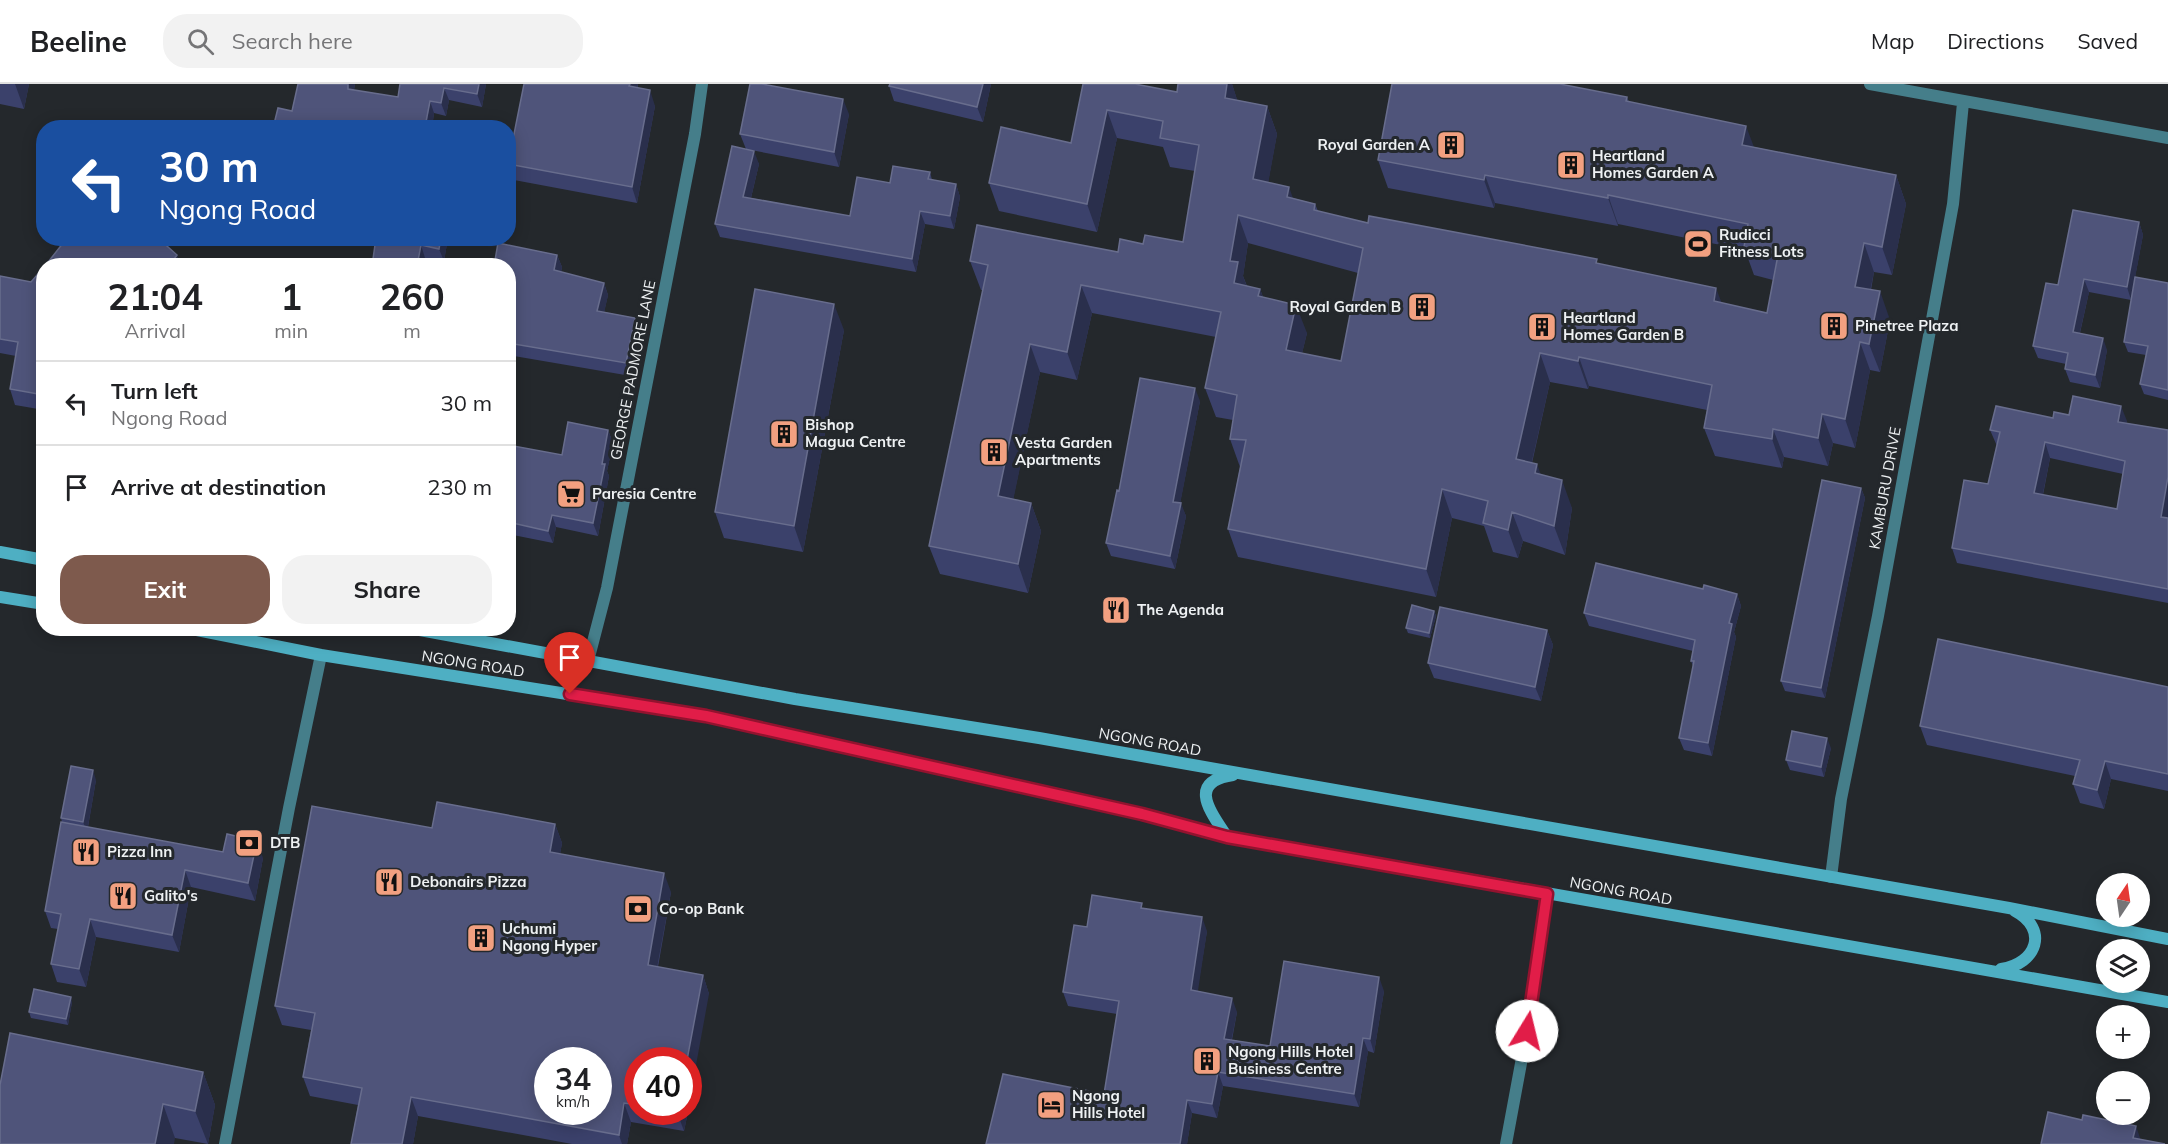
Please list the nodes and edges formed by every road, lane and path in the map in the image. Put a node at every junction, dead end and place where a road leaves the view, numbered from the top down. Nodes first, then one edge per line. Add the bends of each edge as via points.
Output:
1 (702, 84) edge
2 (1877, 85) edge
3 (1964, 103) junction
4 (2168, 138) edge
5 (0, 552) edge
6 (36, 559) edge
7 (0, 597) edge
8 (36, 603) edge
9 (227, 636) edge
10 (452, 636) edge
11 (321, 655) junction
12 (588, 661) junction
13 (1240, 773) junction
14 (1227, 837) junction
15 (1831, 877) junction
16 (1547, 894) junction
17 (2009, 908) junction
18 (2168, 939) edge
19 (1990, 971) junction
20 (2168, 1002) edge
21 (225, 1144) edge
22 (1506, 1144) edge

1 - 12 street, GEORGE PADMORE LANE via 607,588
2 - 3 street
3 - 4 street
3 - 15 street, KAMBURU DRIVE via 1953,204 1841,799
5 - 6 main road
7 - 8 main road
9 - 11 main road, NGONG ROAD
10 - 12 main road, NGONG ROAD
11 - 14 main road, NGONG ROAD via 706,716 1142,814
11 - 21 street
12 - 13 main road, NGONG ROAD
13 - 14 main road via 1220,777 1205,794 1205,802
13 - 15 main road, NGONG ROAD
14 - 16 main road, NGONG ROAD
15 - 17 main road, NGONG ROAD
16 - 19 main road, NGONG ROAD
16 - 22 street
17 - 18 main road, NGONG ROAD
17 - 19 main road via 2027,918 2036,938 2033,952 2014,968
19 - 20 main road, NGONG ROAD

